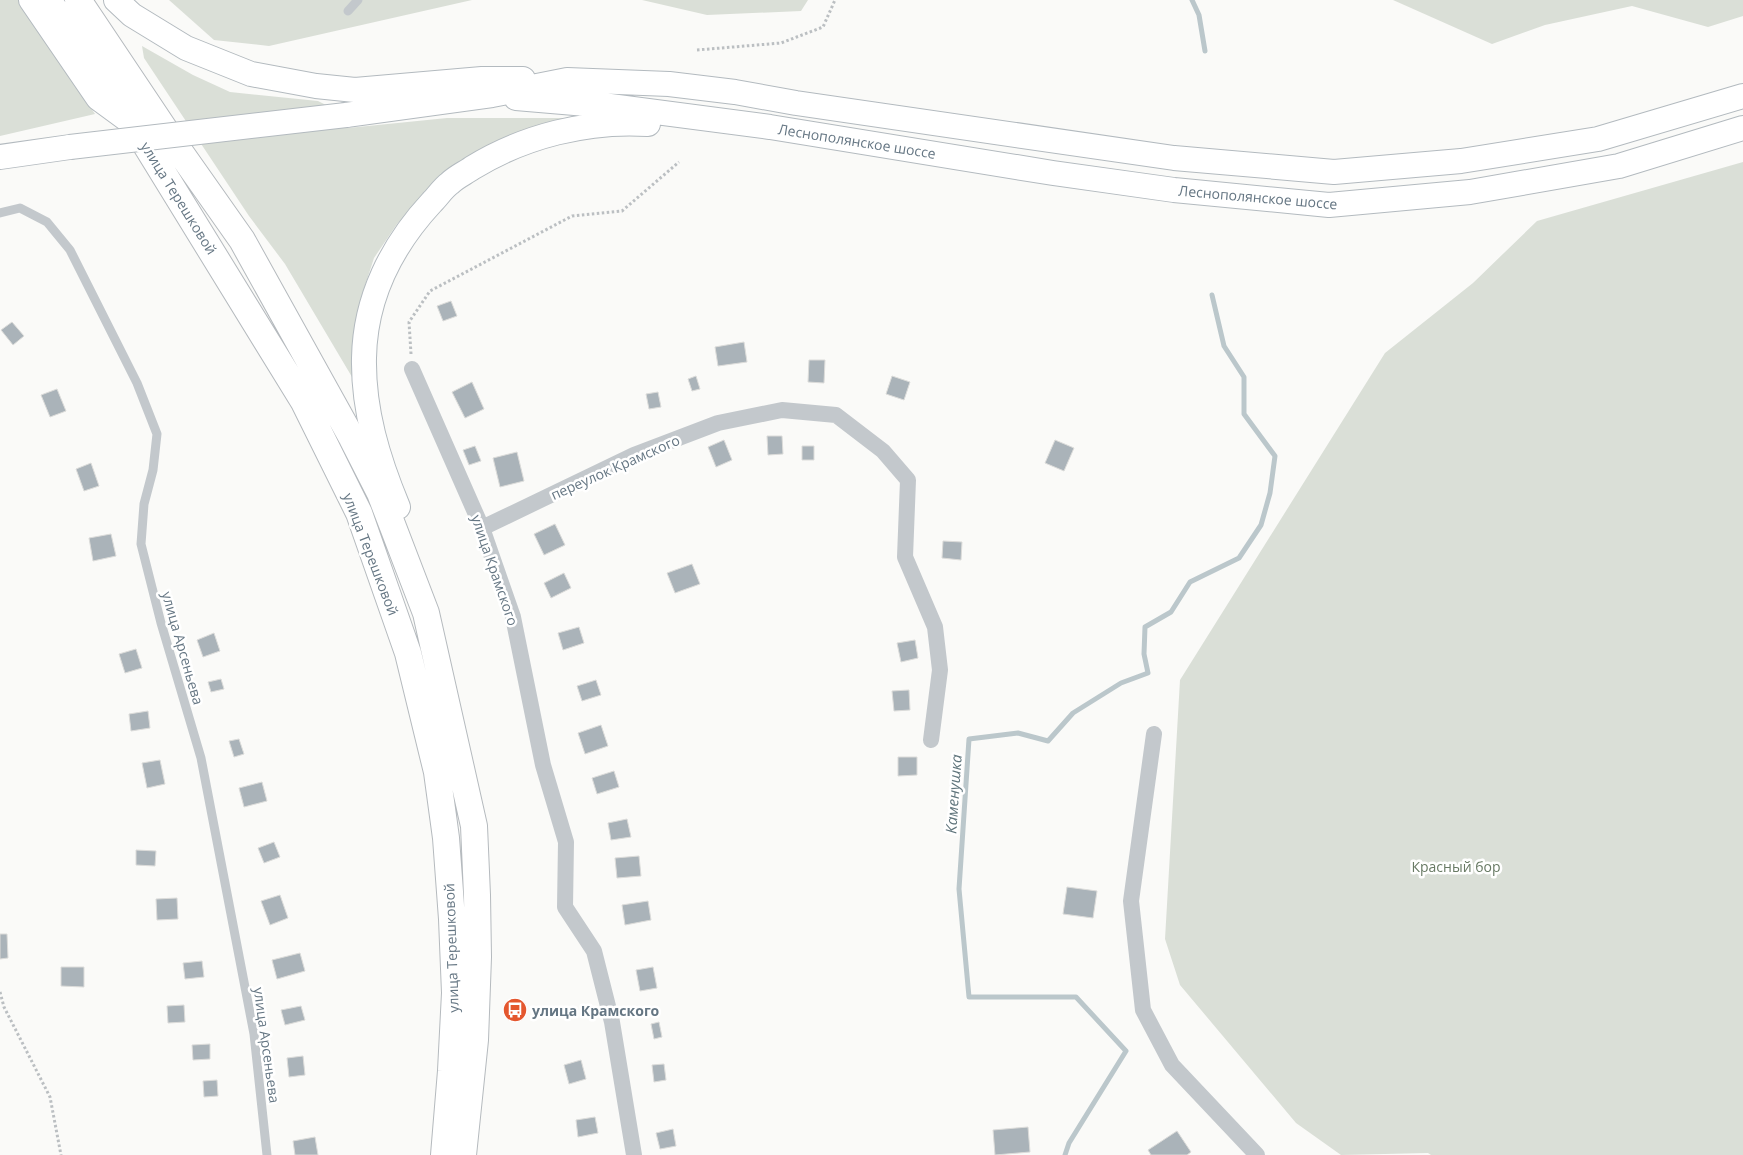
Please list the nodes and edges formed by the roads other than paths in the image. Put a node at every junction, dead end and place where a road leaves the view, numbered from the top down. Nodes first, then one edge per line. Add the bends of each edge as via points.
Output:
1 (31, 0) edge
2 (48, 0) edge
3 (78, 0) edge
4 (116, 0) edge
5 (358, 0) edge
6 (348, 11) dead end
7 (567, 80) junction
8 (492, 96) junction
9 (1743, 96) edge
10 (133, 124) junction
11 (770, 127) junction
12 (1743, 128) edge
13 (0, 157) edge
14 (0, 213) edge
15 (412, 369) road end
16 (482, 528) junction
17 (426, 613) junction
18 (1154, 734) dead end
19 (931, 740) dead end
20 (267, 1155) edge
21 (444, 1155) edge
22 (463, 1155) edge
23 (634, 1155) edge
24 (1257, 1155) edge

1 - 10 main road via 98,98
2 - 10 main road, улица Терешковой
3 - 17 main road, улица Терешковой via 242,240 376,486
4 - 7 main road via 186,48 250,74 316,86 354,90 482,79
5 - 6 lane
7 - 8 main road
7 - 9 main road, Леснополянское шоссе via 669,84 1174,158 1334,172 1461,161 1598,139
8 - 11 main road via 610,106
8 - 13 main road, bridge
10 - 21 main road, улица Терешковой via 304,402 359,513 408,653 437,772 452,910 455,993
11 - 12 main road, Леснополянское шоссе via 1174,190 1329,205 1470,192 1610,167
11 - 17 main road via 628,123 558,132 513,147 450,182 420,214 394,250 379,281 367,325 364,357 366,402 376,446 410,536
14 - 20 lane, улица Арсеньева via 20,208 47,222 70,250 137,384 157,434 153,470 144,504 141,544 160,623 201,758 254,1034
15 - 16 street, улица Крамского
16 - 19 street, переулок Крамского via 634,455 718,423 782,410 836,415 883,451 908,480 905,557 935,627 940,670
16 - 23 street, улица Крамского via 513,617 543,766 566,842 565,907 594,951 607,1004
17 - 22 main road, улица Терешковой via 474,826 478,966 475,1040
18 - 24 street via 1131,900 1143,1010 1172,1065

